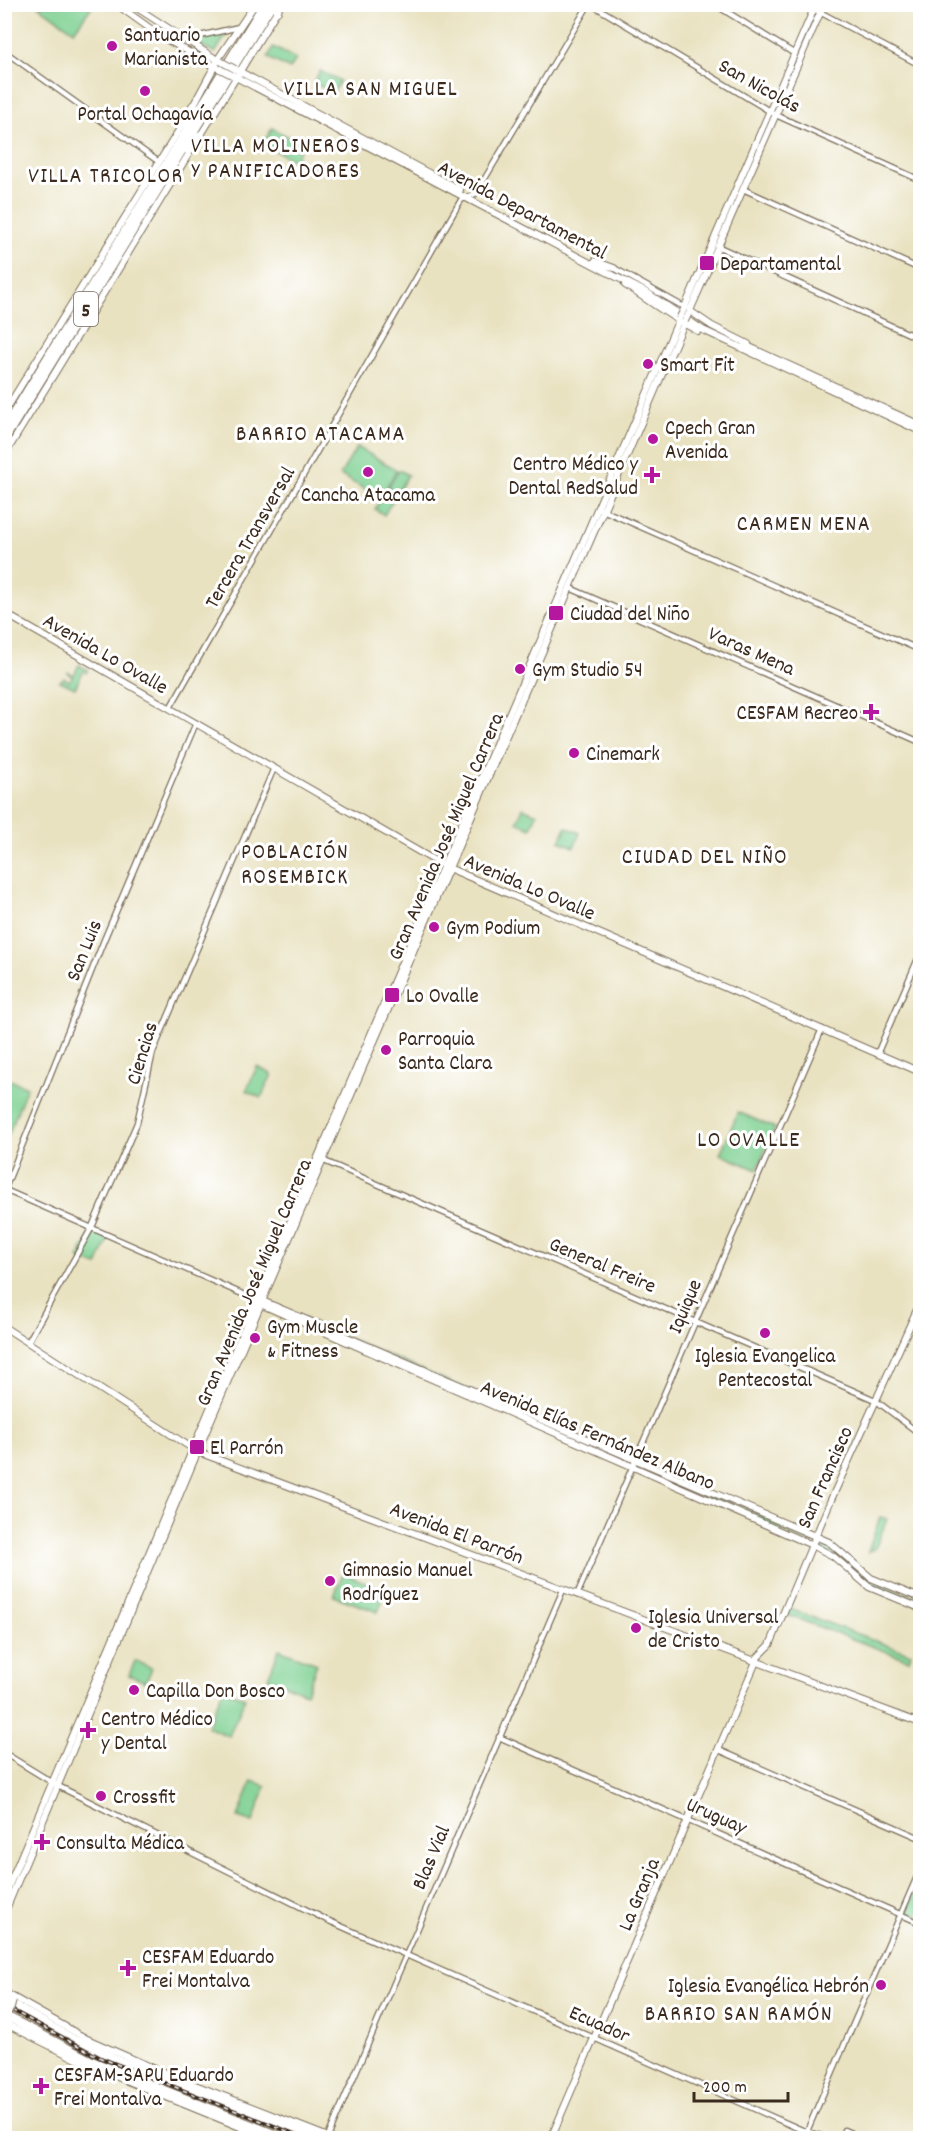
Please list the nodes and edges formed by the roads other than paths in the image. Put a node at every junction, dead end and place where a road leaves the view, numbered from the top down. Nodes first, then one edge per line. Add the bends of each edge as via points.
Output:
1 (116, 4) edge
2 (131, 4) edge
3 (255, 4) edge
4 (264, 4) edge
5 (590, 4) edge
6 (604, 4) edge
7 (714, 4) edge
8 (824, 4) edge
9 (277, 6) edge
10 (817, 9) edge
11 (601, 10) junction
12 (240, 27) junction
13 (182, 39) junction
14 (4, 51) edge
15 (795, 54) junction
16 (218, 64) junction
17 (244, 64) junction
18 (921, 64) edge
19 (236, 74) junction
20 (248, 76) junction
21 (193, 106) junction
22 (773, 113) junction
23 (201, 135) junction
24 (159, 162) junction
25 (921, 180) edge
26 (155, 184) junction
27 (740, 189) junction
28 (156, 195) junction
29 (468, 197) junction
30 (715, 245) junction
31 (595, 261) junction
32 (921, 268) edge
33 (613, 271) junction
34 (687, 310) junction
35 (682, 322) junction
36 (921, 339) edge
37 (768, 357) junction
38 (4, 413) edge
39 (921, 425) edge
40 (4, 429) edge
41 (921, 431) edge
42 (4, 440) edge
43 (4, 456) edge
44 (601, 509) junction
45 (567, 580) junction
46 (570, 588) junction
47 (4, 614) edge
48 (921, 650) edge
49 (531, 664) junction
50 (534, 672) junction
51 (170, 708) junction
52 (195, 723) junction
53 (921, 742) edge
54 (274, 768) junction
55 (446, 868) junction
56 (425, 910) junction
57 (428, 918) junction
58 (921, 954) edge
59 (918, 966) edge
60 (822, 1029) junction
61 (877, 1054) junction
62 (362, 1063) junction
63 (921, 1070) edge
64 (320, 1160) junction
65 (5, 1190) edge
66 (92, 1227) junction
67 (260, 1302) junction
68 (921, 1303) edge
69 (695, 1322) junction
70 (4, 1327) edge
71 (28, 1342) junction
72 (876, 1401) junction
73 (921, 1434) edge
74 (195, 1450) junction
75 (634, 1464) junction
76 (669, 1479) junction
77 (815, 1538) junction
78 (812, 1545) junction
79 (563, 1590) junction
80 (577, 1595) junction
81 (921, 1598) edge
82 (921, 1608) edge
83 (756, 1662) junction
84 (921, 1723) edge
85 (499, 1737) junction
86 (719, 1750) junction
87 (4, 1753) edge
88 (55, 1784) junction
89 (688, 1820) junction
90 (921, 1838) edge
91 (921, 1870) edge
92 (7, 1883) edge
93 (13, 1893) junction
94 (4, 1897) edge
95 (4, 1914) edge
96 (901, 1915) junction
97 (921, 1923) edge
98 (406, 1955) junction
99 (4, 1992) edge
100 (10, 1999) edge
101 (4, 2016) edge
102 (4, 2023) edge
103 (594, 2038) junction
104 (160, 2072) junction
105 (237, 2108) junction
106 (233, 2125) joint
107 (808, 2131) junction
108 (266, 2134) edge
109 (329, 2138) edge
110 (284, 2139) edge
111 (317, 2139) edge
112 (550, 2139) edge
113 (804, 2139) edge
114 (828, 2139) edge
115 (841, 2139) edge
116 (862, 2139) edge

1 - 16 main road, Avenida Departamental via 162,37
2 - 13 main road, Avenida Departamental
3 - 12 main road
4 - 26 highway, 5
5 - 11 street, San Nicolás
5 - 29 street, Tercera Transversal via 481,185
6 - 11 street
7 - 15 street
8 - 10 main road, Gran Avenida José Miguel Carrera
9 - 17 main road
9 - 28 highway, 5
10 - 15 main road, Gran Avenida José Miguel Carrera
10 - 18 street
10 - 22 main road, Gran Avenida José Miguel Carrera
11 - 22 street, San Nicolás
12 - 13 street
12 - 16 main road
13 - 16 main road, Avenida Departamental
14 - 24 street
15 - 22 main road, Gran Avenida José Miguel Carrera
16 - 19 main road, Avenida Departamental, bridge
16 - 21 main road
17 - 19 main road
17 - 20 main road
19 - 20 main road, Avenida Departamental
19 - 23 main road
19 - 29 main road, Avenida Departamental
20 - 29 main road, Avenida Departamental
21 - 24 main road
21 - 26 highway
22 - 25 street, San Nicolás
22 - 27 main road, Gran Avenida José Miguel Carrera
23 - 28 highway
23 - 43 main road
24 - 38 main road
26 - 40 highway, 5
27 - 30 main road, Gran Avenida José Miguel Carrera
27 - 32 street
28 - 42 highway, 5
29 - 31 main road, Avenida Departamental
29 - 33 main road, Avenida Departamental
29 - 51 street, Tercera Transversal via 461,200
30 - 34 main road, Gran Avenida José Miguel Carrera
30 - 36 street
31 - 33 main road
31 - 37 main road, Avenida Departamental via 703,326
33 - 34 street, Avenida Departamental
33 - 35 main road
33 - 37 main road, Avenida Departamental via 703,330
34 - 35 main road, Gran Avenida José Miguel Carrera, bridge
34 - 37 main road
35 - 37 main road
35 - 44 main road, Gran Avenida José Miguel Carrera
37 - 39 main road, Avenida Departamental
37 - 41 main road, Avenida Departamental
44 - 45 main road, Gran Avenida José Miguel Carrera
44 - 46 main road, Gran Avenida José Miguel Carrera
44 - 48 street
45 - 46 main road
45 - 49 main road, Gran Avenida José Miguel Carrera
46 - 50 main road, Gran Avenida José Miguel Carrera
46 - 53 street, Varas Mena
47 - 51 main road, Avenida Lo Ovalle
49 - 50 main road
49 - 55 main road, Gran Avenida José Miguel Carrera
50 - 55 main road, Gran Avenida José Miguel Carrera
51 - 52 main road, Avenida Lo Ovalle
52 - 54 main road, Avenida Lo Ovalle
52 - 65 street, San Luis
54 - 55 main road, Avenida Lo Ovalle
54 - 66 street, Ciencias via 153,1052 139,1116
55 - 56 main road, Gran Avenida José Miguel Carrera
55 - 57 main road, Gran Avenida José Miguel Carrera
55 - 60 main road, Avenida Lo Ovalle
56 - 57 main road
56 - 62 main road, Gran Avenida José Miguel Carrera
57 - 62 main road, Gran Avenida José Miguel Carrera
58 - 59 street
59 - 61 street
60 - 61 main road, Avenida Lo Ovalle
60 - 69 street, Iquique
61 - 63 main road, Avenida Lo Ovalle
62 - 64 main road, Gran Avenida José Miguel Carrera
64 - 67 main road, Gran Avenida José Miguel Carrera
64 - 69 street, General Freire
65 - 66 street, Avenida Elías Fernández Albano
66 - 67 street, Avenida Elías Fernández Albano
66 - 71 street, Ciencias
67 - 74 main road, Gran Avenida José Miguel Carrera
67 - 75 main road, Avenida Elías Fernández Albano
68 - 72 main road, San Francisco
69 - 72 street, General Freire
69 - 75 street, Iquique
70 - 71 main road, Avenida El Parrón
71 - 74 main road, Avenida El Parrón
72 - 73 street, General Freire
72 - 77 main road, San Francisco
74 - 79 main road, Avenida El Parrón
74 - 88 main road, Gran Avenida José Miguel Carrera
75 - 76 main road, Avenida Elías Fernández Albano
75 - 80 street, Iquique
76 - 77 main road, Avenida Elías Fernández Albano
76 - 78 main road, Avenida Elías Fernández Albano
77 - 78 main road, San Francisco
77 - 81 main road, Avenida Elías Fernández Albano via 835,1546 875,1580
78 - 82 main road, Avenida Elías Fernández Albano via 833,1556 868,1587
78 - 83 main road, San Francisco via 770,1645
79 - 80 main road, Avenida El Parrón
79 - 85 street, Blas Vial
80 - 83 main road, Avenida El Parrón
83 - 84 main road, Avenida El Parrón
83 - 86 main road, La Granja
85 - 89 street, Uruguay
85 - 98 street, Blas Vial
86 - 89 main road, La Granja
86 - 90 street
87 - 88 street, Ecuador
88 - 92 main road, Gran Avenida José Miguel Carrera
88 - 93 main road, Gran Avenida José Miguel Carrera
88 - 98 street, Ecuador
89 - 96 street, Uruguay
89 - 103 main road, La Granja
91 - 96 street
92 - 93 main road
92 - 94 main road, Gran Avenida José Miguel Carrera
93 - 95 main road, Gran Avenida José Miguel Carrera
96 - 97 street, Uruguay
96 - 107 street
98 - 103 street, Ecuador
98 - 109 street, Blas Vial
99 - 100 main road
100 - 101 main road, bridge
100 - 104 main road via 87,2040
100 - 105 highway via 96,2050
101 - 108 highway via 94,2062
102 - 106 main road via 93,2067
103 - 107 street, Ecuador
103 - 112 main road, La Granja
104 - 105 highway
104 - 109 main road
105 - 111 highway
106 - 108 highway
107 - 113 street
107 - 114 street, Ecuador
108 - 110 highway
115 - 116 street via 844,2130

